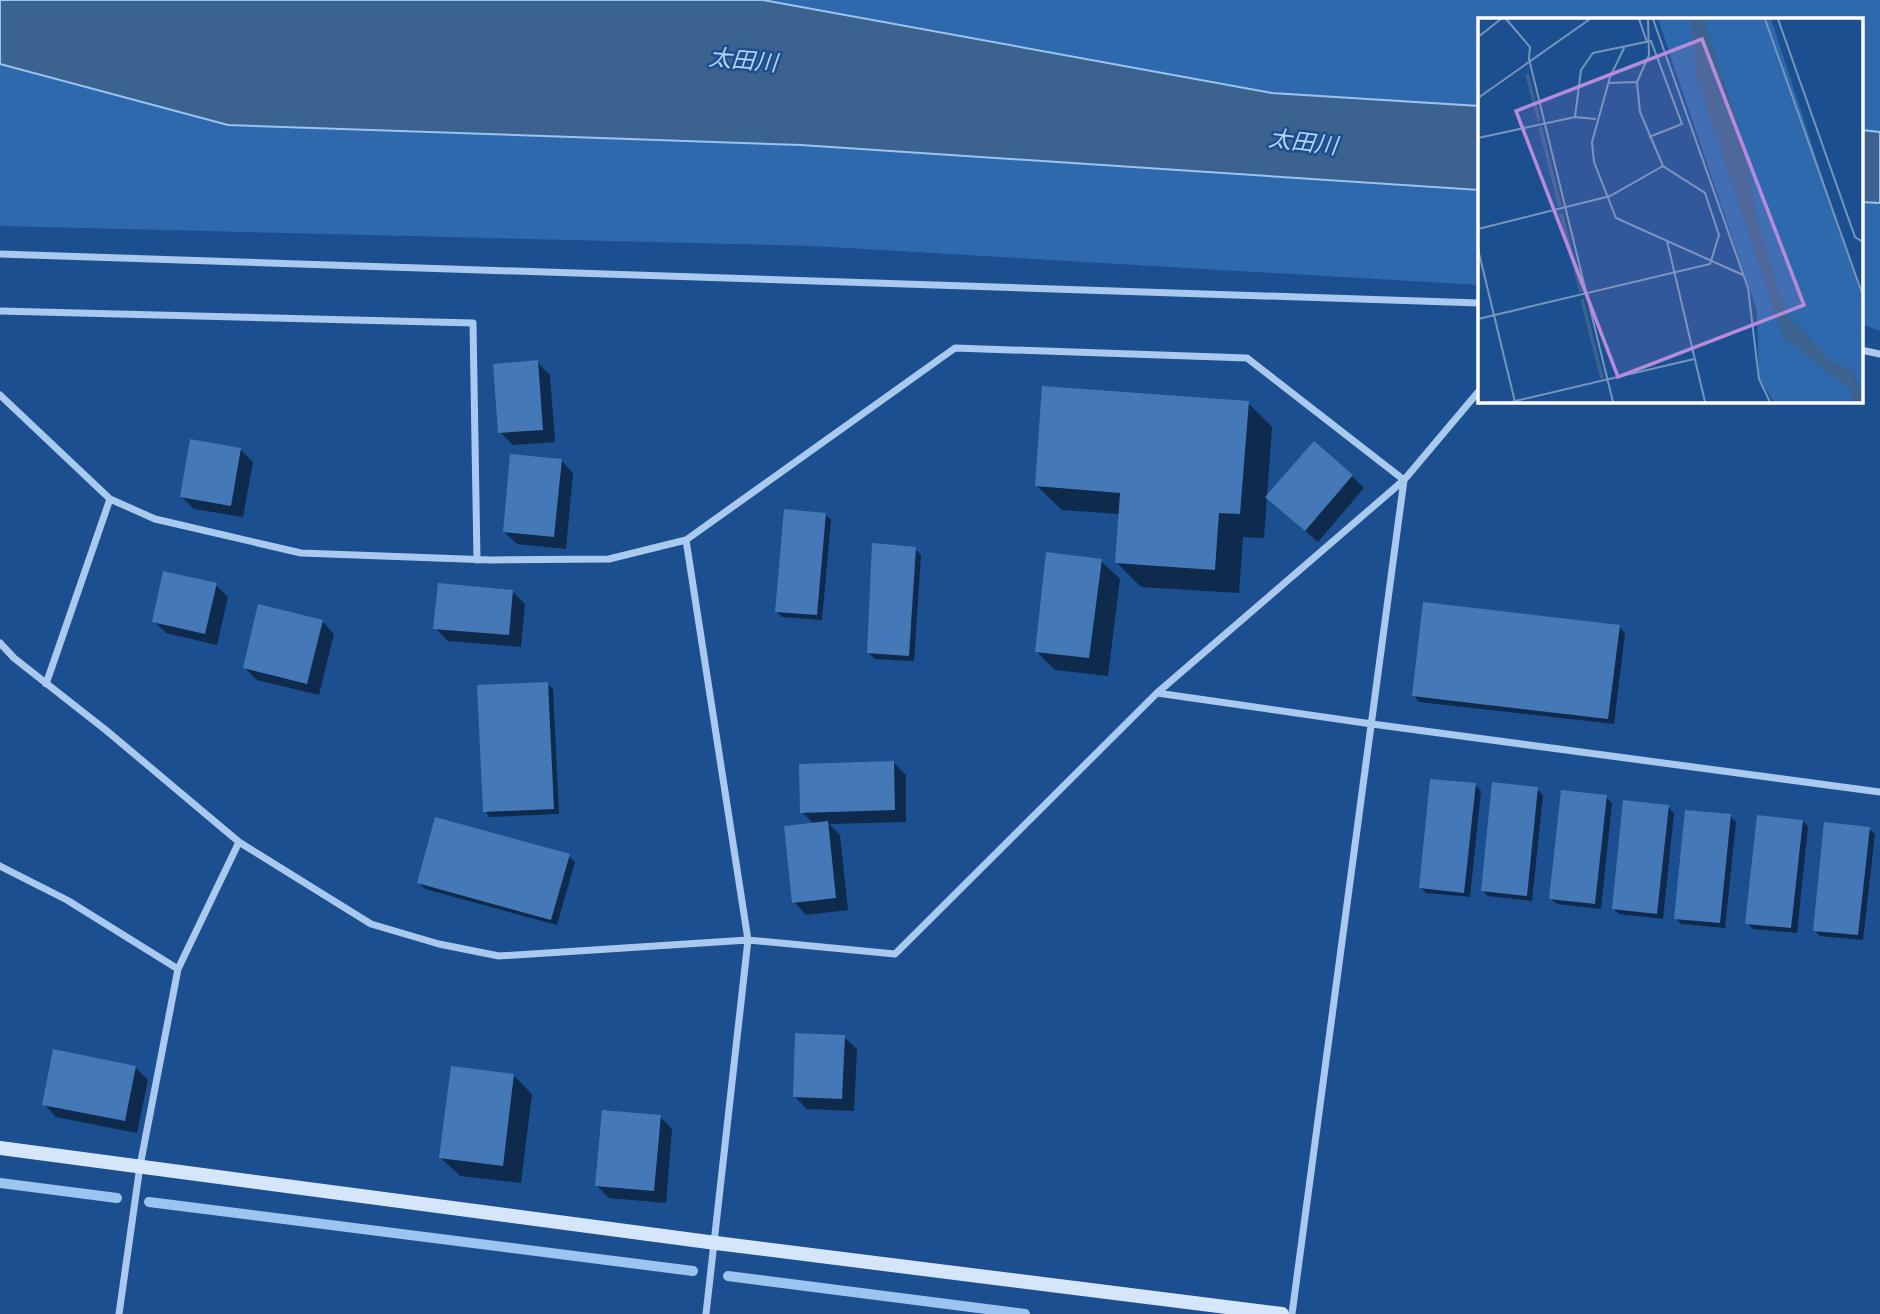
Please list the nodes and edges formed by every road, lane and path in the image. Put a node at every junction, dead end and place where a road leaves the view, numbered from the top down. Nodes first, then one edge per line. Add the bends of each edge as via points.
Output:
1 (0, 254) edge
2 (1478, 303) edge
3 (0, 311) edge
4 (1862, 350) edge
5 (1880, 354) edge
6 (1478, 392) edge
7 (0, 395) edge
8 (1404, 480) junction
9 (110, 499) junction
10 (686, 540) junction
11 (477, 560) junction
12 (0, 643) edge
13 (47, 684) junction
14 (1157, 693) junction
15 (1372, 724) junction
16 (1880, 792) edge
17 (239, 842) junction
18 (0, 866) edge
19 (748, 940) junction
20 (178, 970) junction
21 (0, 1148) edge
22 (140, 1166) junction
23 (716, 1243) junction
24 (119, 1314) edge
25 (706, 1314) edge
26 (1282, 1314) edge
27 (1292, 1314) edge

1 - 2 street
3 - 11 street via 473,323
4 - 5 street
6 - 8 street
7 - 9 street
8 - 10 street via 1247,358 955,348
8 - 14 street
8 - 15 street
9 - 11 street via 155,519 301,553
9 - 13 street
10 - 11 street via 609,559
10 - 19 street
12 - 13 street
13 - 17 street
14 - 15 street
14 - 19 street via 895,954
15 - 16 street
15 - 27 street
17 - 19 street via 371,923 499,956
17 - 20 street
18 - 20 street via 67,900
19 - 23 street
20 - 22 street
21 - 22 street
22 - 23 street
22 - 24 street
23 - 25 street
23 - 26 street

